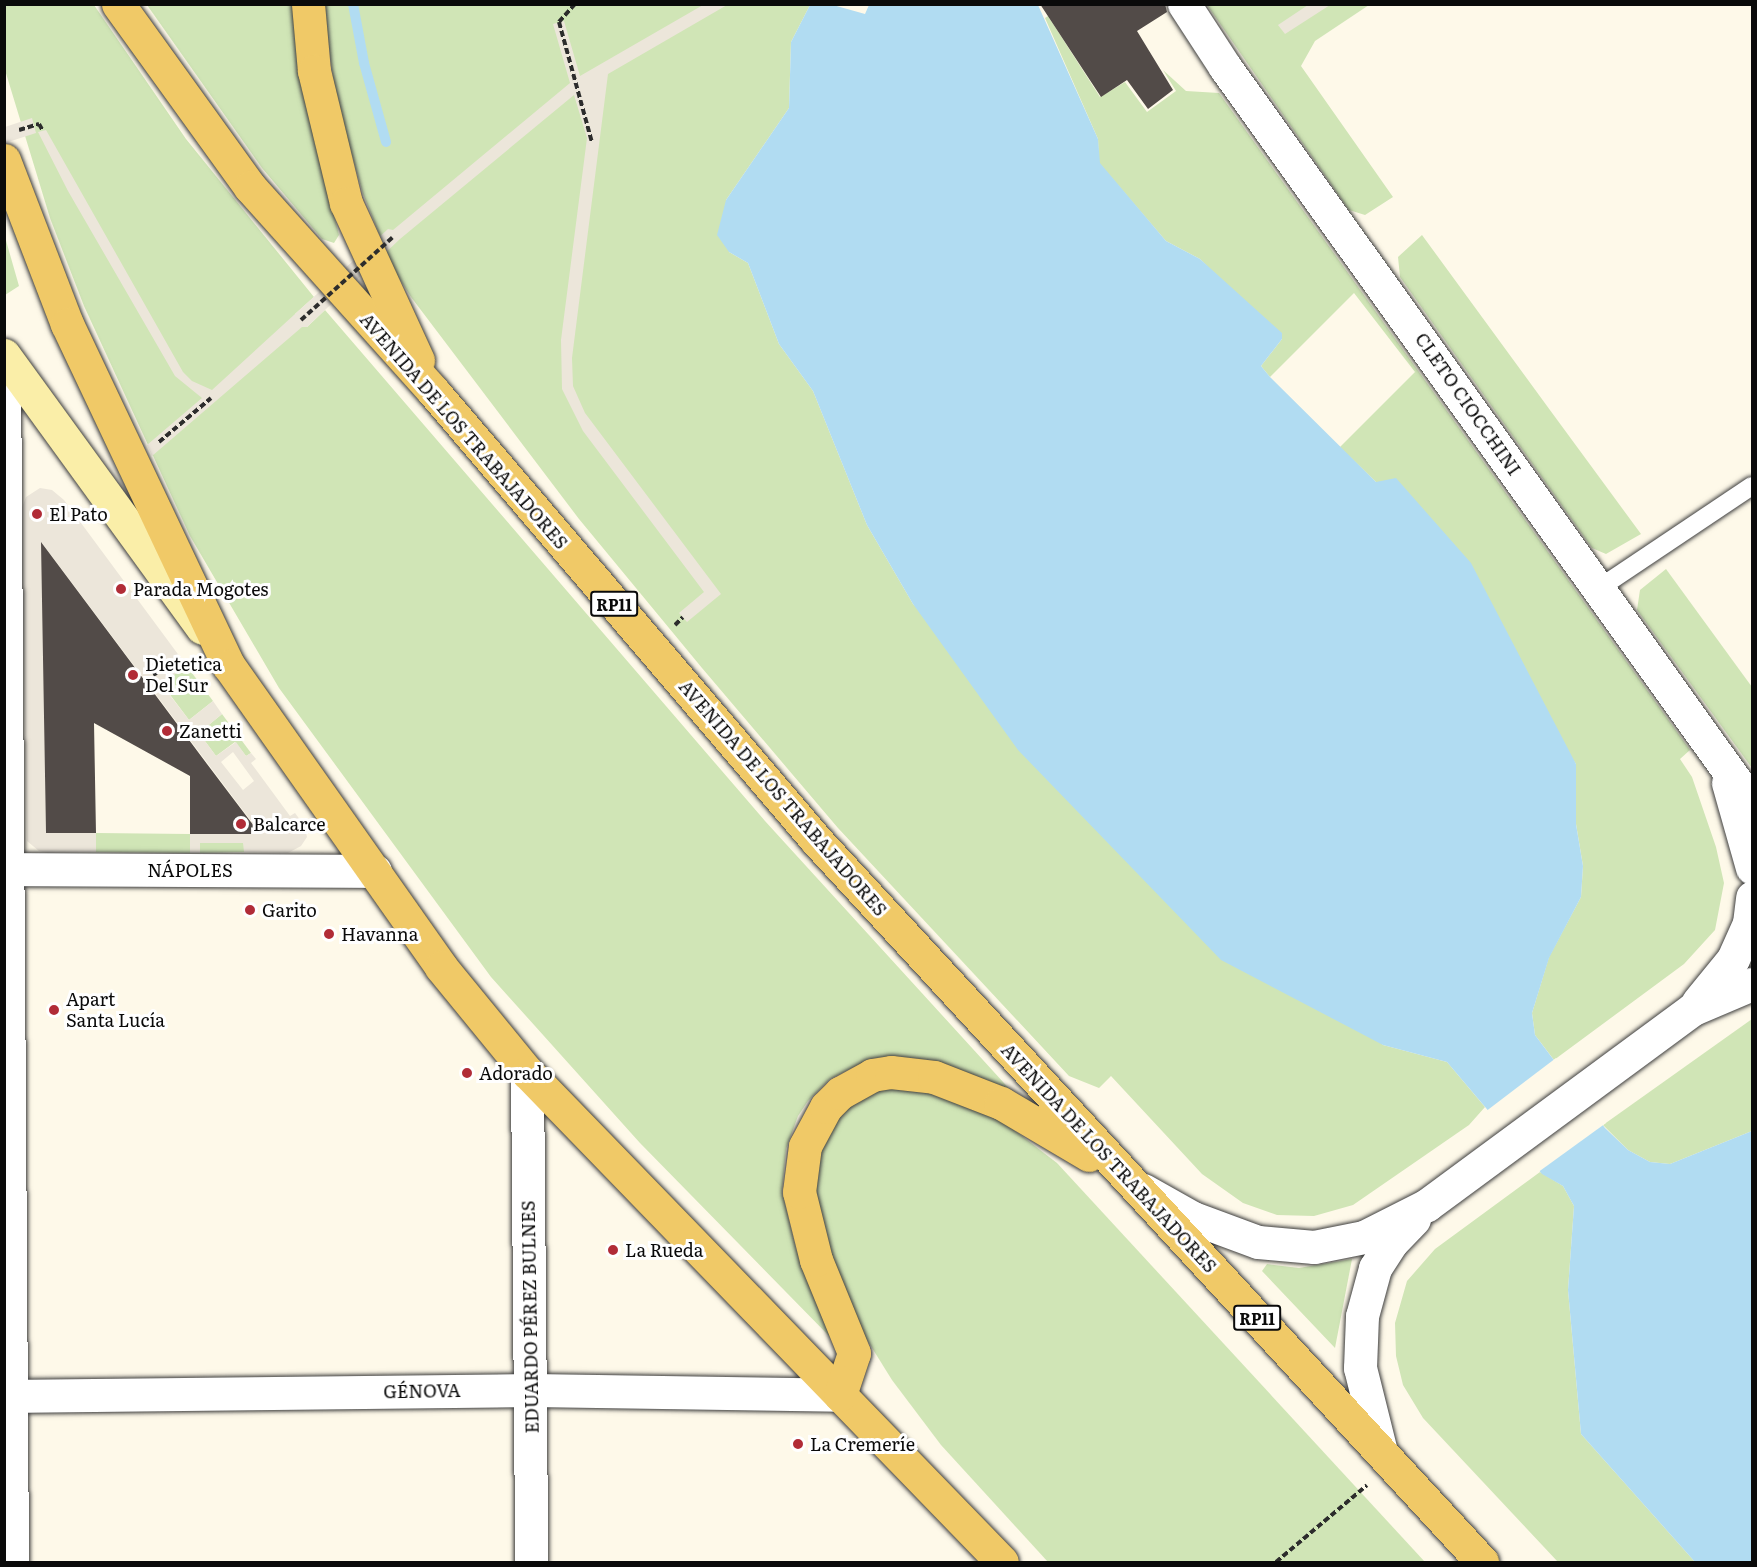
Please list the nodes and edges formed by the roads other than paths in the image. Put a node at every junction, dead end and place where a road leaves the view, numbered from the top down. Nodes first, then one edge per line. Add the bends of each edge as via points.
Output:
1 (118, 4) edge
2 (308, 4) edge
3 (1184, 4) edge
4 (4, 160) edge
5 (5, 358) edge
6 (433, 391) junction
7 (1752, 486) edge
8 (1598, 589) junction
9 (229, 666) junction
10 (1718, 757) junction
11 (1752, 804) edge
12 (1752, 868) edge
13 (5, 869) edge
14 (375, 871) junction
15 (1751, 913) edge
16 (1752, 984) edge
17 (1692, 1009) junction
18 (527, 1072) junction
19 (1133, 1185) junction
20 (1427, 1205) junction
21 (532, 1390) junction
22 (840, 1395) junction
23 (8, 1396) edge
24 (1386, 1458) junction
25 (1443, 1520) junction
26 (12, 1563) edge
27 (531, 1563) edge
28 (1002, 1563) edge
29 (1465, 1563) edge
30 (1482, 1563) edge

1 - 6 main road, AVENIDA DE LOS TRABAJADORES / RP11 via 250,187
2 - 6 main road via 314,71 346,203
3 - 8 street, CLETO CIOCCHINI
4 - 9 main road via 67,324
5 - 9 main road
5 - 13 street
6 - 19 main road, AVENIDA DE LOS TRABAJADORES / RP11 via 825,850
7 - 8 lane
8 - 10 street, CLETO CIOCCHINI
9 - 14 main road
10 - 11 street, CLETO CIOCCHINI
10 - 12 street via 1747,840
13 - 14 street, NÁPOLES
13 - 23 street
14 - 18 main road via 441,967
15 - 17 street via 1733,959
16 - 17 street
17 - 20 street
18 - 21 street, EDUARDO PÉREZ BULNES
18 - 22 main road
19 - 20 street via 1226,1232 1284,1246 1338,1245 1364,1237
19 - 22 main road via 1055,1133 956,1083 891,1072 872,1075 840,1093 826,1107 805,1146 799,1192 816,1260 854,1353
19 - 24 main road, AVENIDA DE LOS TRABAJADORES / RP11
20 - 24 street via 1391,1243 1365,1295 1360,1368
21 - 22 street, GÉNOVA
21 - 23 street, GÉNOVA
21 - 27 street, EDUARDO PÉREZ BULNES
22 - 28 main road
23 - 26 street
24 - 25 main road, AVENIDA DE LOS TRABAJADORES / RP11
25 - 29 main road
25 - 30 main road, AVENIDA DE LOS TRABAJADORES / RP11

